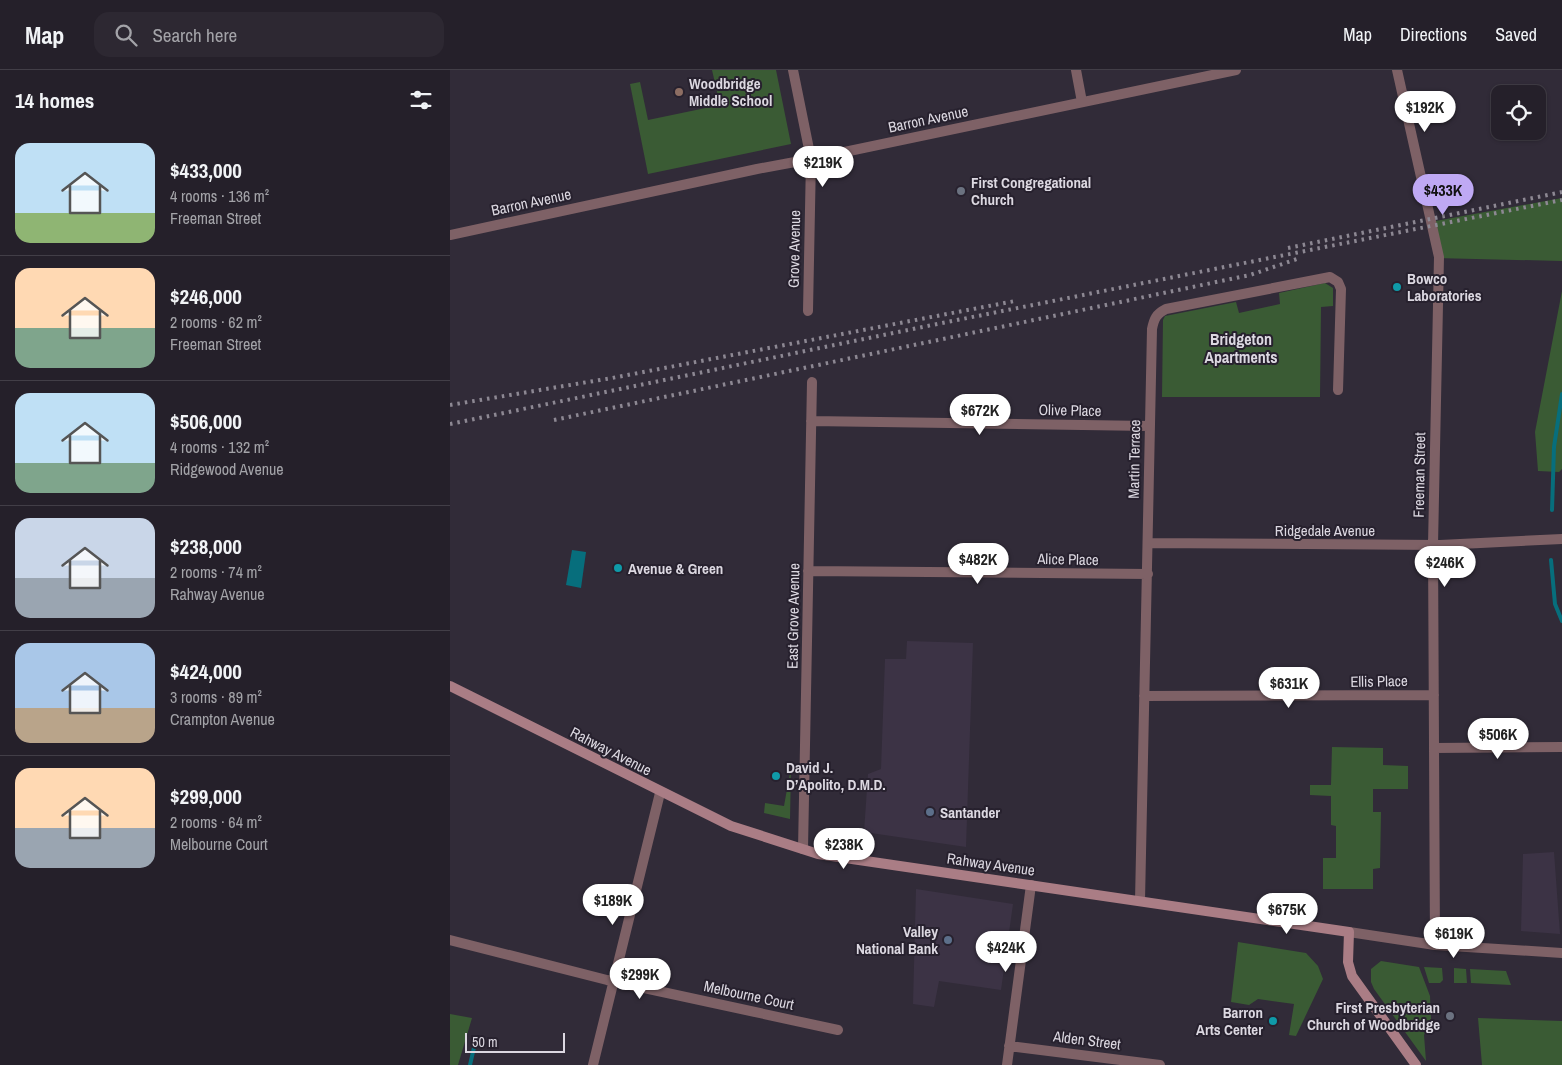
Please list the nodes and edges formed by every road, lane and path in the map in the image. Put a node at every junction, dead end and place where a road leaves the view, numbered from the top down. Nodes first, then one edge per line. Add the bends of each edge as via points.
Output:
1 (793, 70) edge
2 (1076, 70) edge
3 (1236, 70) edge
4 (1397, 70) edge
5 (1082, 102) junction
6 (812, 159) junction
7 (450, 235) edge
8 (808, 311) dead end
9 (812, 382) dead end
10 (1338, 390) dead end
11 (811, 421) junction
12 (1149, 426) junction
13 (1562, 539) edge
14 (1148, 543) junction
15 (1432, 545) junction
16 (808, 570) junction
17 (1148, 574) junction
18 (450, 686) edge
19 (1434, 695) junction
20 (1144, 696) junction
21 (1562, 746) edge
22 (1434, 748) junction
23 (660, 793) junction
24 (803, 849) junction
25 (1031, 885) junction
26 (1140, 900) junction
27 (1349, 932) junction
28 (450, 940) edge
29 (1435, 945) junction
30 (1562, 953) edge
31 (612, 981) junction
32 (838, 1030) dead end
33 (1009, 1046) junction
34 (593, 1065) edge
35 (1007, 1065) edge
36 (1160, 1065) edge
37 (1416, 1065) edge

1 - 6 street, Grove Avenue
2 - 5 street
3 - 5 street, Barron Avenue
4 - 15 street, Freeman Street via 1438,257
5 - 6 street, Barron Avenue
6 - 7 street, Barron Avenue
6 - 8 street, Grove Avenue
9 - 11 street, East Grove Avenue
10 - 12 street, Martin Terrace via 1341,290 1338,282 1330,277 1320,278 1158,313 1152,329
11 - 12 street, Olive Place
11 - 16 street, East Grove Avenue
12 - 14 street, Martin Terrace
13 - 15 street, Ridgedale Avenue
14 - 15 street, Ridgedale Avenue
14 - 17 street, Martin Terrace
15 - 19 street, Freeman Street
16 - 17 street, Alice Place
16 - 24 street, East Grove Avenue
17 - 20 street, Martin Terrace
18 - 23 main road, Rahway Avenue
19 - 20 street, Ellis Place
19 - 22 street, Freeman Street
20 - 26 street, Martin Terrace
21 - 22 street
22 - 29 street, Freeman Street
23 - 24 main road, Rahway Avenue via 731,826
23 - 31 street
24 - 25 main road, Rahway Avenue via 818,854
25 - 26 main road, Rahway Avenue
25 - 33 street
26 - 27 main road, Rahway Avenue
27 - 29 street, Rahway Avenue
27 - 37 main road via 1348,962 1352,976
28 - 31 street, Melbourne Court
29 - 30 street, Rahway Avenue
31 - 32 street, Melbourne Court
31 - 34 street
33 - 35 street
33 - 36 street, Alden Street

